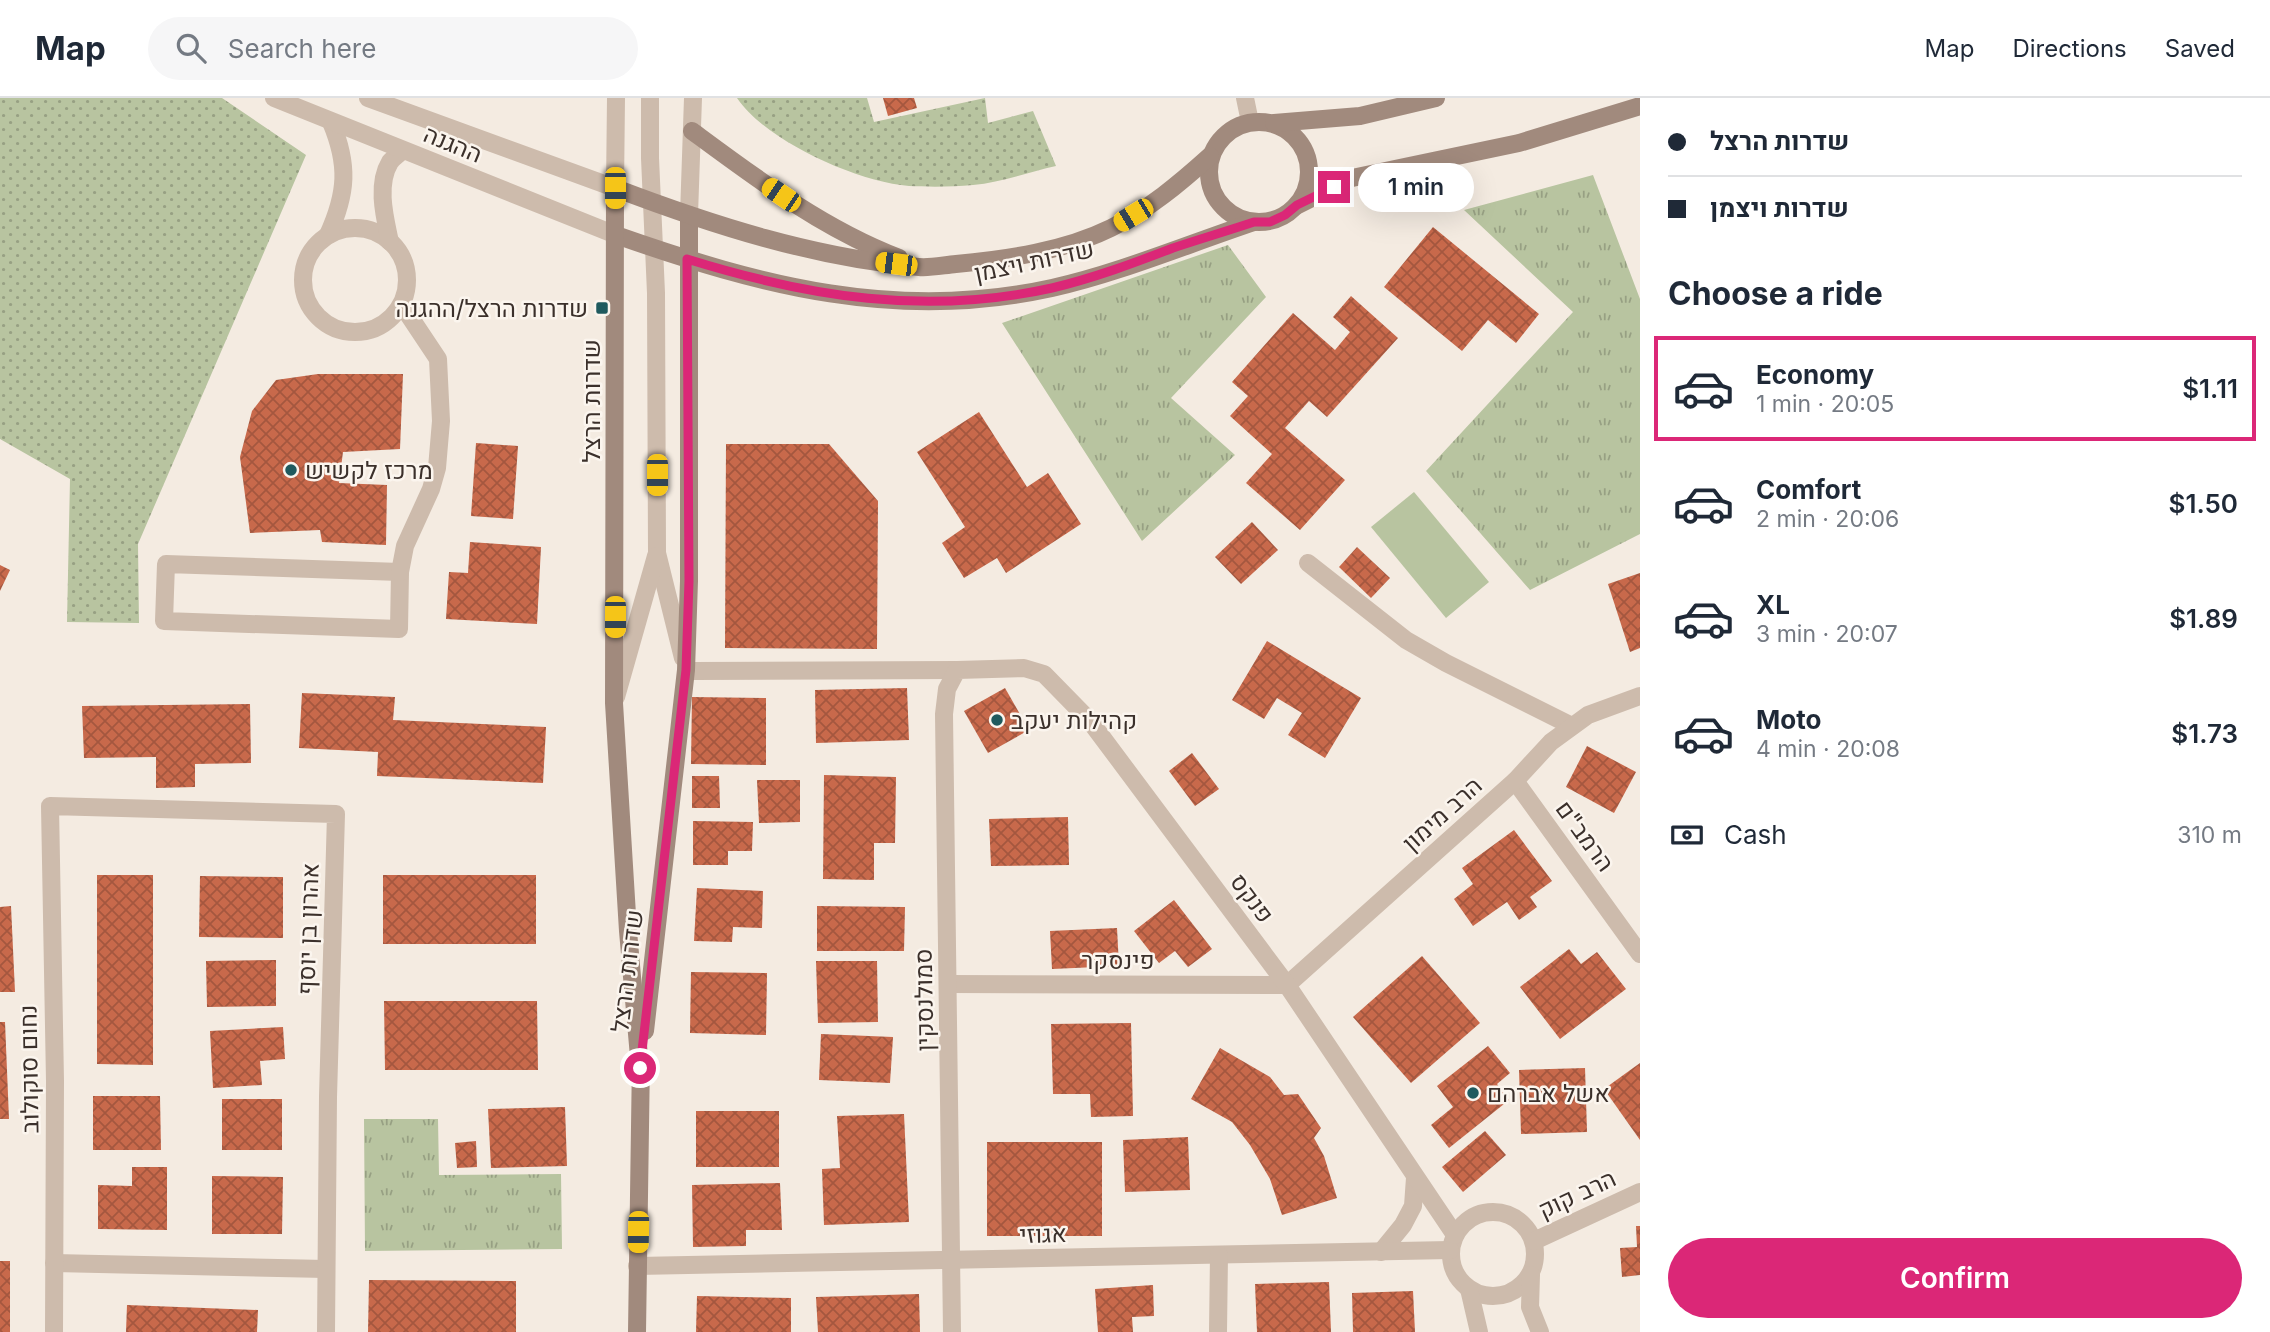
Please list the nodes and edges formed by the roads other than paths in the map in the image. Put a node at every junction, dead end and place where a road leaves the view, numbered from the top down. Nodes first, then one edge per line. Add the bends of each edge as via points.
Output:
1 (274, 98) edge
2 (368, 98) edge
3 (616, 98) edge
4 (650, 98) edge
5 (693, 98) edge
6 (1245, 98) edge
7 (1436, 98) edge
8 (1640, 106) edge
9 (331, 122) junction
10 (1250, 122) junction
11 (1273, 123) junction
12 (692, 131) junction
13 (402, 150) junction
14 (1210, 156) junction
15 (615, 188) junction
16 (651, 202) junction
17 (1297, 205) junction
18 (689, 215) junction
19 (1254, 222) junction
20 (328, 235) junction
21 (615, 235) junction
22 (390, 242) junction
23 (654, 248) junction
24 (687, 259) junction
25 (922, 267) junction
26 (402, 305) junction
27 (657, 552) junction
28 (1308, 563) dead end
29 (400, 572) junction
30 (690, 670) junction
31 (957, 670) junction
32 (1640, 696) edge
33 (614, 703) junction
34 (1572, 726) junction
35 (1515, 782) junction
36 (50, 806) joint
37 (1640, 954) edge
38 (948, 984) junction
39 (1287, 985) junction
40 (640, 1068) junction
41 (1415, 1178) junction
42 (1640, 1192) edge
43 (1534, 1241) junction
44 (1452, 1243) junction
45 (1381, 1252) junction
46 (1219, 1255) junction
47 (953, 1260) junction
48 (54, 1263) junction
49 (637, 1266) junction
50 (326, 1269) junction
51 (1531, 1275) junction
52 (1469, 1289) junction
53 (54, 1332) edge
54 (326, 1332) edge
55 (637, 1332) edge
56 (952, 1332) edge
57 (1218, 1332) edge
58 (1479, 1332) edge
59 (1540, 1332) edge

1 - 9 street, ההגנה
2 - 15 street, ההגנה
3 - 15 street, שדרות הרצל
4 - 16 street, שדרות הרצל
5 - 12 street, שדרות הרצל
6 - 10 street
7 - 11 main road via 1360,116
8 - 17 main road via 1519,143 1352,178
9 - 13 street, ההגנה
9 - 20 street via 345,168
10 - 11 main road
10 - 14 main road via 1226,134
11 - 17 main road via 1300,142 1308,158 1310,174
12 - 18 street, שדרות הרצל
12 - 25 main road via 838,230
13 - 21 street, ההגנה
13 - 22 street via 390,162 385,178 383,203
14 - 19 main road via 1210,186 1216,199 1239,219
14 - 25 main road, שדרות ויצמן via 1155,201 1111,228 1023,255
15 - 16 main road, שדרות ויצמן
15 - 21 main road, שדרות הרצל
16 - 18 main road, שדרות ויצמן
16 - 23 street, שדרות הרצל
17 - 19 main road via 1270,222
18 - 24 main road, שדרות הרצל
18 - 25 main road, שדרות ויצמן via 826,252
19 - 24 main road, שדרות ויצמן via 1129,265 999,298 869,300 781,286
20 - 22 street via 364,229
20 - 26 street via 305,262 305,298 314,314 339,331 357,333 375,329
21 - 23 main road, שדרות ויצמן
21 - 33 main road, שדרות הרצל
22 - 26 street via 407,274
23 - 24 main road, שדרות ויצמן
23 - 27 street, שדרות הרצל
24 - 30 main road, שדרות הרצל
26 - 29 street via 438,359 441,421 437,468 405,546
27 - 30 street, שדרות הרצל
27 - 33 street, שדרות הרצל
28 - 34 street via 1406,640
29 - 29 street via 399,629 164,621 166,564
30 - 31 street, פנקס
30 - 40 main road, שדרות הרצל
31 - 38 street, סמולנסקין via 947,689 944,714
31 - 39 street, פנקס via 1024,668 1044,674 1090,721
32 - 34 street, הרב מימון via 1588,715
33 - 40 main road, שדרות הרצל
34 - 35 street, הרב מימון
35 - 37 street, הרמב"ם
35 - 39 street, הרב מימון
36 - 48 street, נחום סוקולוב
36 - 50 street, אהרון בן יוסף via 336,814
38 - 39 street, פינסקר
38 - 47 street, סמולנסקין
39 - 41 street, פנקס
40 - 49 main road, שדרות הרצל
41 - 44 street, פנקס
41 - 45 street via 1412,1206
42 - 43 street, הרב קוק
43 - 44 street via 1521,1223 1502,1212 1490,1212 1463,1223
43 - 51 street
44 - 45 street, אגוזי
44 - 52 street via 1452,1265
45 - 46 street, אגוזי
46 - 47 street, אגוזי
46 - 57 street
47 - 49 street, אגוזי
47 - 56 street, סמולנסקין
48 - 50 street
48 - 53 street, נחום סוקולוב
49 - 55 main road, שדרות הרצל
50 - 54 street, אהרון בן יוסף
51 - 52 street via 1508,1294 1493,1297
51 - 59 street via 1530,1307
52 - 58 street

